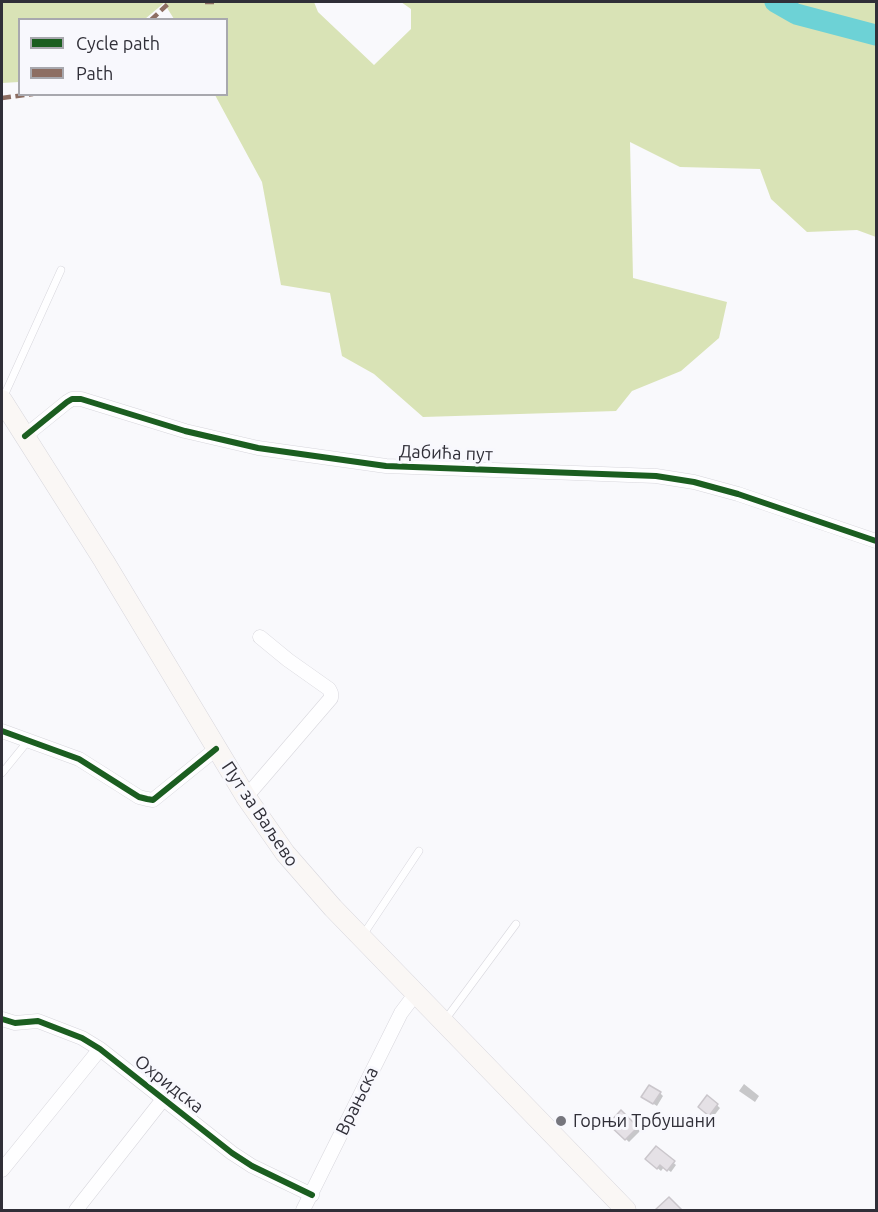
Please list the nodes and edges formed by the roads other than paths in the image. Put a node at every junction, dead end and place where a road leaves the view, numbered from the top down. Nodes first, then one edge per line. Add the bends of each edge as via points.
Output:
1 (61, 270) dead end
2 (2, 400) edge
3 (25, 436) junction
4 (876, 541) edge
5 (260, 637) dead end
6 (2, 731) edge
7 (28, 741) junction
8 (216, 749) junction
9 (2, 772) edge
10 (246, 796) junction
11 (419, 851) dead end
12 (516, 924) dead end
13 (362, 938) junction
14 (416, 993) junction
15 (2, 1019) edge
16 (443, 1022) junction
17 (100, 1049) junction
18 (164, 1098) junction
19 (2, 1170) edge
20 (312, 1195) junction
21 (76, 1210) edge
22 (303, 1210) edge
23 (626, 1210) edge

1 - 2 lane
2 - 3 main road, Пут за Ваљево
3 - 4 street, Дабића пут via 67,402 81,399 185,431 258,448 386,466 656,476 694,482
3 - 8 main road, Пут за Ваљево
5 - 10 street via 332,693
6 - 7 street
7 - 8 street via 79,759 139,796 153,800
7 - 9 lane
8 - 10 main road, Пут за Ваљево
10 - 13 main road, Пут за Ваљево via 295,866
11 - 13 lane
12 - 16 lane
13 - 14 main road, Пут за Ваљево
14 - 16 main road, Пут за Ваљево
14 - 20 street, Врањска via 401,1013
15 - 17 street, Охридска via 45,1023
16 - 23 main road, Пут за Ваљево
17 - 18 street, Охридска
17 - 19 street
18 - 20 street, Охридска via 242,1160
18 - 21 street
20 - 22 street, Врањска

